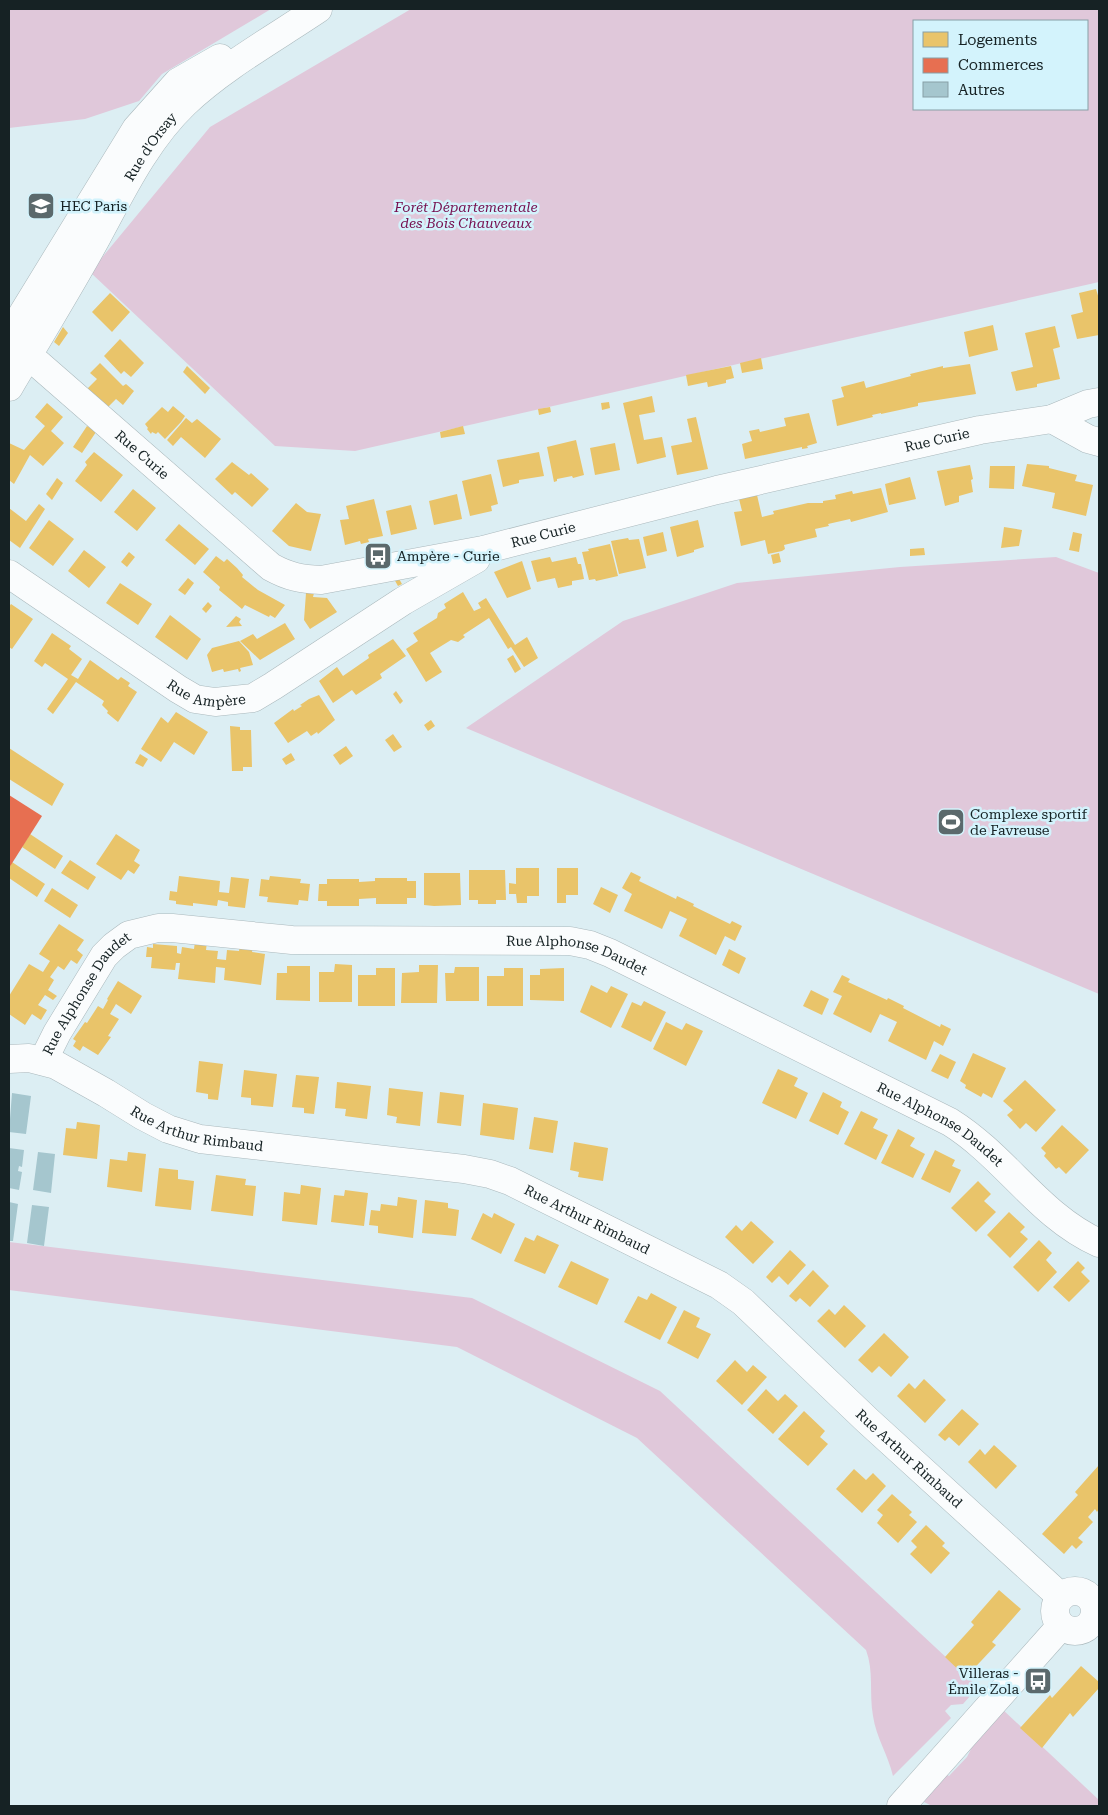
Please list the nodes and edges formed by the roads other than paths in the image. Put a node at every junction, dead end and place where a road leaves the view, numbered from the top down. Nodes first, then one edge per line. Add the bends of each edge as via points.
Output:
1 (318, 9) edge
2 (15, 350) edge
3 (9, 387) edge
4 (1099, 402) edge
5 (1052, 419) junction
6 (1099, 442) edge
7 (483, 550) junction
8 (9, 574) edge
9 (9, 1058) edge
10 (43, 1061) junction
11 (1099, 1243) edge
12 (1093, 1590) edge
13 (1061, 1598) junction
14 (1061, 1626) junction
15 (1095, 1628) edge
16 (902, 1806) edge

1 - 2 street, Rue d'Orsay via 203,66 178,82 159,102 136,129
2 - 3 street, Rue d'Orsay
2 - 7 street, Rue Curie via 166,474 271,567 285,575 321,580
4 - 5 street, Rue Curie
5 - 6 street
5 - 7 street, Rue Curie via 980,430 717,490
7 - 8 street, Rue Ampère via 475,560 404,601 253,698 215,702 195,699 178,689
9 - 10 street, Rue Arthur Rimbaud
10 - 11 street, Rue Alphonse Daudet via 104,956 128,935 142,931 172,928 292,940 570,941 610,954 950,1122 982,1145 1056,1217
10 - 13 street, Rue Arthur Rimbaud via 56,1065 168,1129 200,1139 490,1174 719,1285 742,1302
12 - 13 street via 1066,1594
12 - 15 street
13 - 14 street via 1055,1609
14 - 15 street via 1073,1631
14 - 16 street

